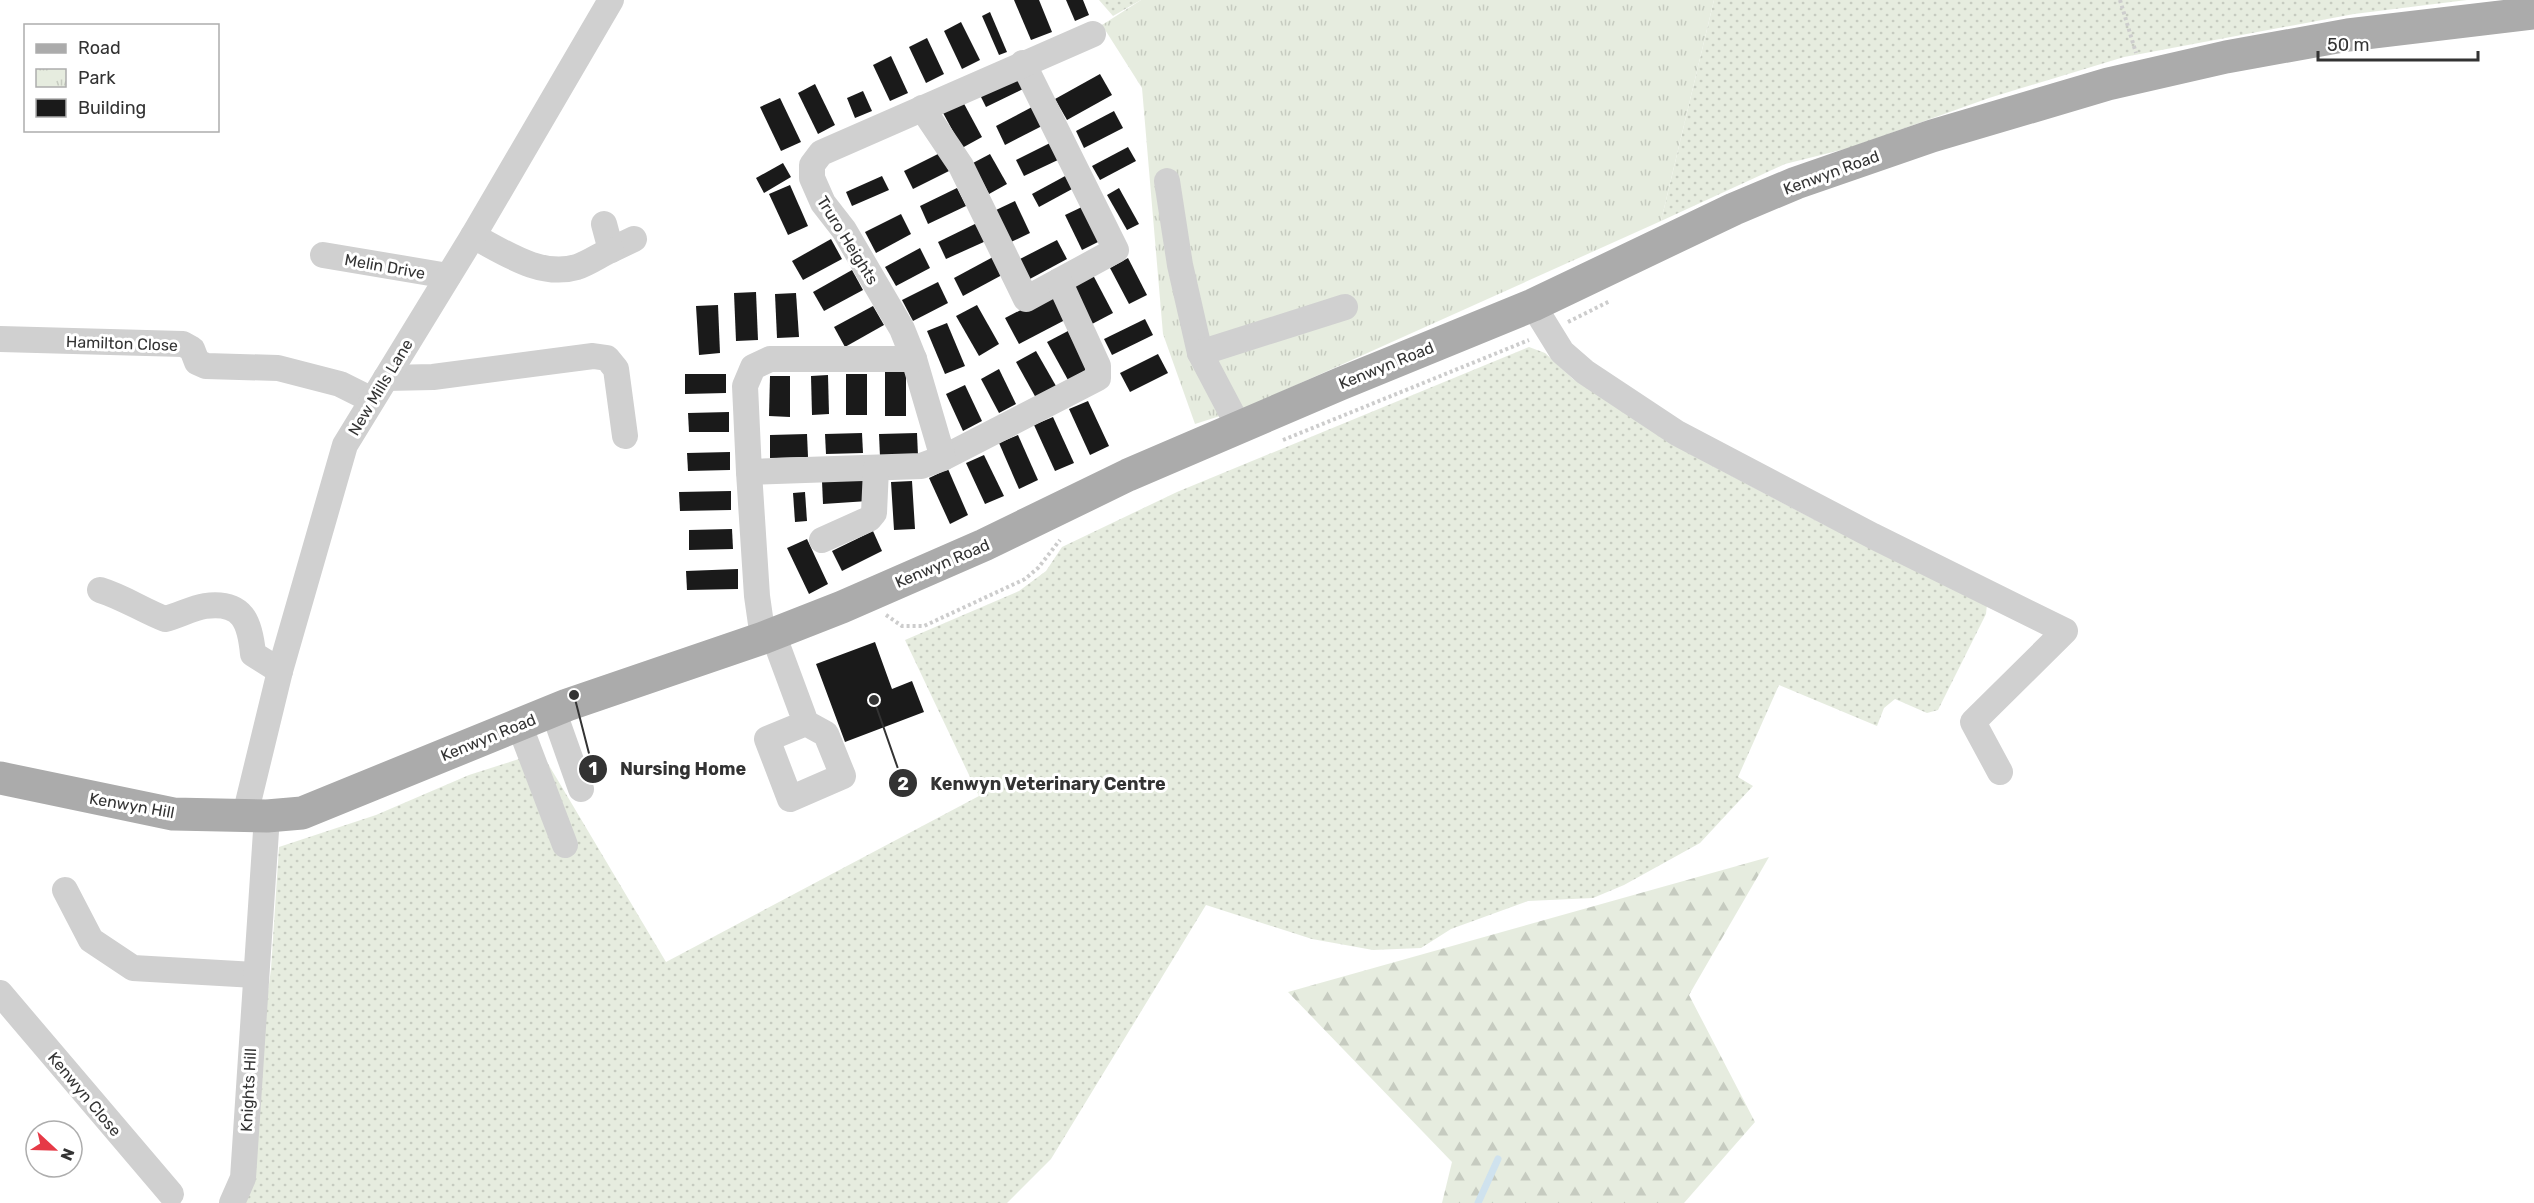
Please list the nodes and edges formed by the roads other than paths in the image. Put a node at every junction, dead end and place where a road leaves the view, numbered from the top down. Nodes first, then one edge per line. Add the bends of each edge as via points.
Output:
1 (611, 0) edge
2 (2534, 13) edge
3 (1093, 34) dead end
4 (1023, 63) junction
5 (922, 108) junction
6 (1167, 181) dead end
7 (604, 224) dead end
8 (472, 236) junction
9 (323, 255) dead end
10 (448, 276) junction
11 (1059, 281) junction
12 (1346, 307) dead end
13 (1540, 319) junction
14 (902, 329) junction
15 (0, 339) edge
16 (1200, 353) junction
17 (864, 358) junction
18 (914, 359) junction
19 (386, 378) junction
20 (372, 400) junction
21 (1239, 427) junction
22 (625, 436) dead end
23 (943, 458) junction
24 (876, 469) junction
25 (749, 472) junction
26 (822, 540) dead end
27 (100, 590) dead end
28 (768, 636) junction
29 (280, 671) junction
30 (553, 710) junction
31 (806, 723) dead end
32 (519, 724) junction
33 (2000, 772) dead end
34 (0, 778) edge
35 (581, 789) dead end
36 (256, 815) junction
37 (565, 845) dead end
38 (65, 890) dead end
39 (255, 975) junction
40 (0, 993) edge
41 (171, 1194) dead end
42 (232, 1203) edge

1 - 8 street, New Mills Lane
2 - 13 main road, Kenwyn Road via 2348,35 2226,57 1932,136 1734,208
3 - 4 street, Truro Heights
4 - 5 street, Truro Heights
4 - 11 street via 1116,250
5 - 11 street via 961,166 1026,299
5 - 14 street, Truro Heights via 821,153 812,165 812,178 823,203 844,230
6 - 16 street via 1180,265
7 - 8 street via 622,244 577,267 532,265
8 - 10 street, New Mills Lane
9 - 10 street, Melin Drive
10 - 19 street, New Mills Lane
11 - 23 street via 1098,366 1098,378
12 - 16 street
13 - 21 main road, Kenwyn Road
13 - 33 street via 1562,352 1585,372 1677,433 2065,631 1973,722
14 - 17 street
14 - 18 street, Truro Heights
15 - 20 street, Hamilton Close via 183,344 192,349 197,362 206,366 278,368 340,384
16 - 21 street
17 - 18 street
17 - 25 street via 770,359 753,367 745,386
18 - 23 street, Truro Heights
19 - 20 street, New Mills Lane
19 - 22 street via 433,377 593,356 607,358 616,369
20 - 29 street, New Mills Lane via 345,446
21 - 28 main road, Kenwyn Road via 1128,475 984,545
23 - 24 street via 921,466
24 - 25 street
24 - 26 street via 874,513 869,519
25 - 28 street
27 - 29 street via 119,595 165,619 204,606 226,606 244,615 251,630 253,654
28 - 30 main road, Kenwyn Road
28 - 31 street
29 - 36 street, New Mills Lane
30 - 32 main road, Kenwyn Road
30 - 35 street
32 - 36 main road, Kenwyn Road via 302,813
32 - 37 street
34 - 36 main road, Kenwyn Hill via 172,814
36 - 39 street, Knights Hill
38 - 39 street via 91,940 133,968
39 - 42 street, Knights Hill via 243,1178
40 - 41 street, Kenwyn Close

